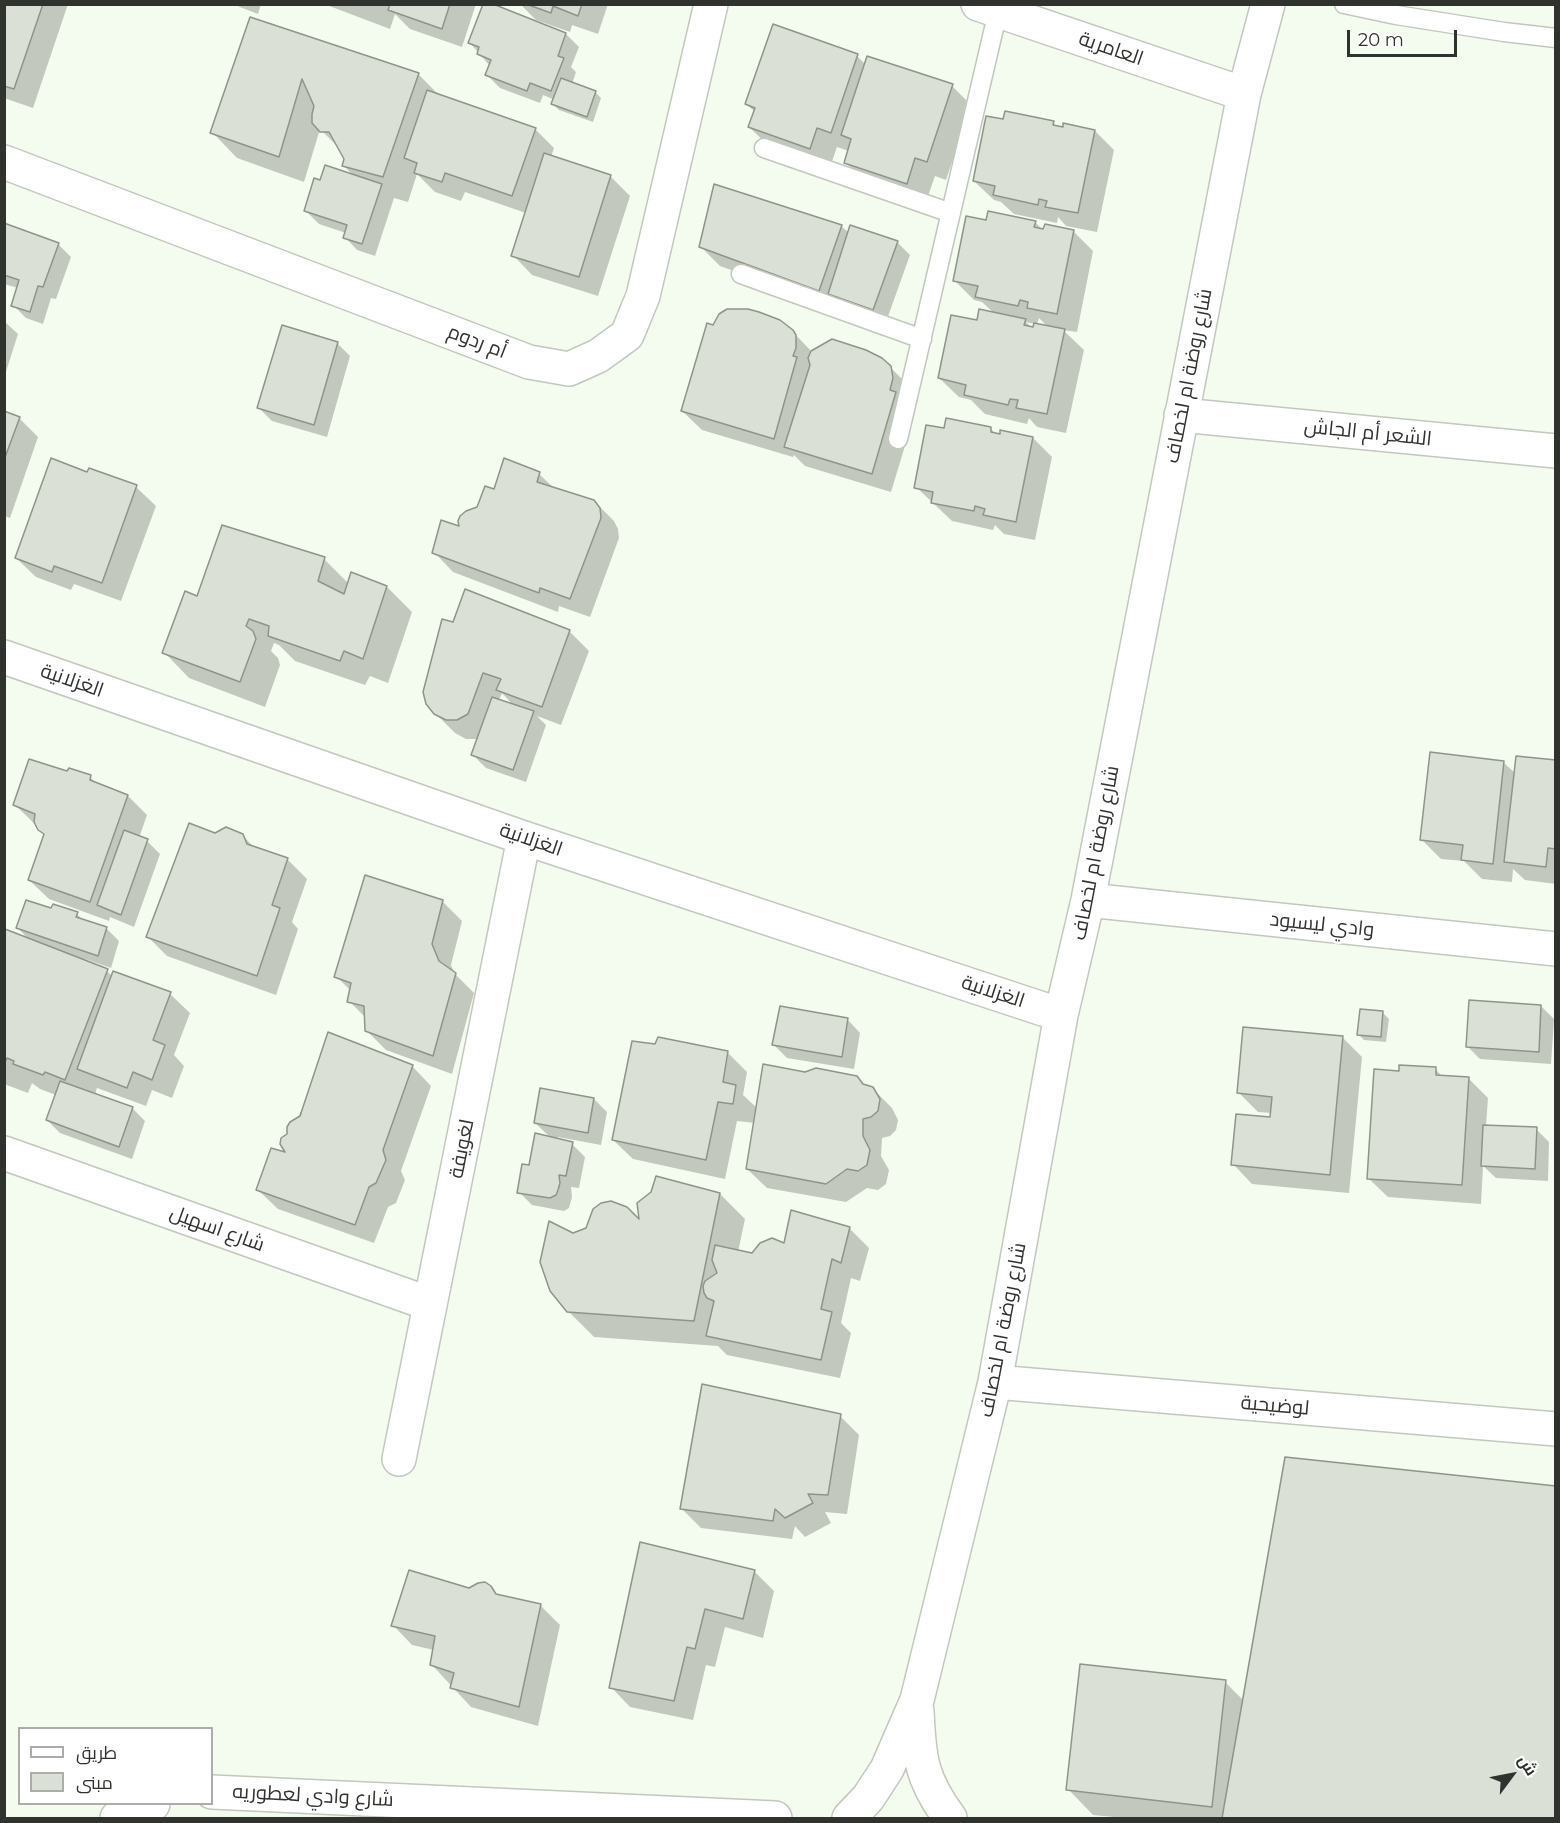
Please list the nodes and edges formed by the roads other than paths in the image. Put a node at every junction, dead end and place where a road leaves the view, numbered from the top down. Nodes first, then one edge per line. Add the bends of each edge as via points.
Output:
1 (711, 4) edge
2 (1268, 4) edge
3 (1344, 4) edge
4 (988, 8) edge
5 (1556, 38) edge
6 (1244, 94) junction
7 (764, 148) dead end
8 (4, 162) edge
9 (951, 213) junction
10 (741, 274) dead end
11 (922, 339) junction
12 (1181, 415) junction
13 (898, 439) dead end
14 (1556, 451) edge
15 (4, 657) edge
16 (524, 838) junction
17 (1088, 900) junction
18 (1556, 949) edge
19 (1061, 1015) junction
20 (4, 1153) edge
21 (430, 1304) junction
22 (994, 1382) junction
23 (1556, 1429) edge
24 (399, 1460) dead end
25 (916, 1700) junction
26 (213, 1792) edge
27 (148, 1805) edge
28 (117, 1818) edge
29 (775, 1818) edge
30 (849, 1818) edge
31 (950, 1818) edge

1 - 8 street, أم ردوم via 642,296 627,335 598,356 569,369 529,362
2 - 6 street, شارع روضة ام لخصاف
3 - 5 lane
4 - 6 street, العامرية
4 - 9 lane
6 - 12 street, شارع روضة ام لخصاف
7 - 9 lane
9 - 11 lane
10 - 11 lane
11 - 13 lane
12 - 14 street, الشعر أم الجاش
12 - 17 street, شارع روضة ام لخصاف
15 - 16 street, الغزلانية
16 - 19 street, الغزلانية
16 - 21 street, لغويفة
17 - 18 street, وادي ليسيود
17 - 19 street, شارع روضة ام لخصاف
19 - 22 street, شارع روضة ام لخصاف
20 - 21 street, شارع اسهيل
21 - 24 street, لغويفة
22 - 23 street, لوضيحية
22 - 25 street, شارع روضة ام لخصاف
25 - 30 street, شارع روضة ام لخصاف via 887,1769
25 - 31 street, شارع روضة ام لخصاف via 918,1748 924,1773
26 - 29 street, شارع وادي لعطوريه
27 - 28 street

